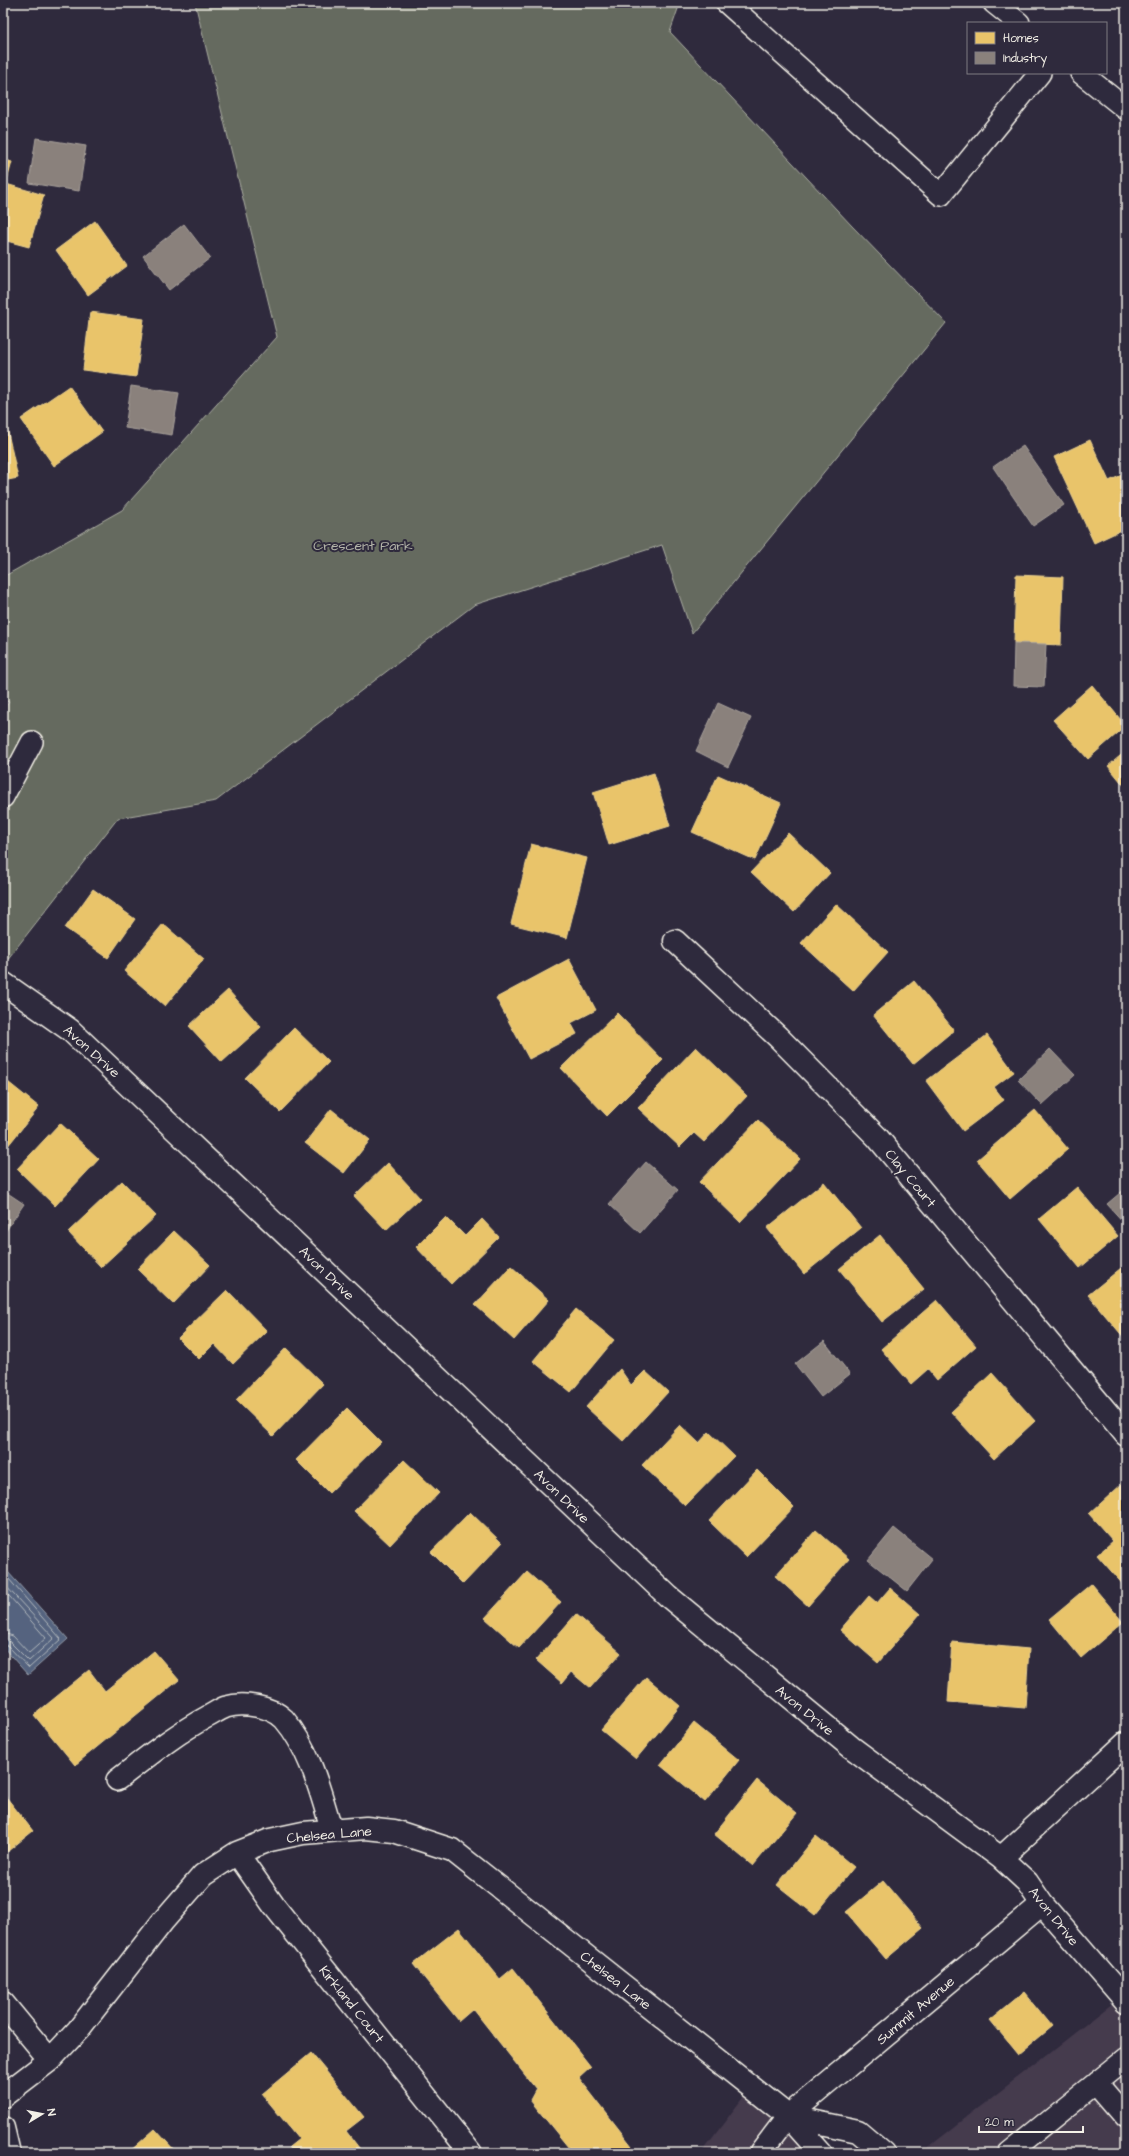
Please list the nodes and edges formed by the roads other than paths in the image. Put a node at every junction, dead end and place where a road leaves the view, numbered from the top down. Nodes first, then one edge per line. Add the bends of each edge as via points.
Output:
1 (727, 3) edge
2 (994, 3) edge
3 (1018, 22) edge
4 (1039, 74) edge
5 (1082, 74) edge
6 (1126, 109) edge
7 (32, 742) dead end
8 (3, 797) edge
9 (675, 941) dead end
10 (3, 983) edge
11 (1126, 1435) edge
12 (1126, 1744) edge
13 (117, 1780) dead end
14 (332, 1831) junction
15 (236, 1852) junction
16 (1001, 1858) junction
17 (1042, 1904) junction
18 (1126, 2001) edge
19 (3, 2003) edge
20 (1126, 2058) edge
21 (50, 2060) junction
22 (1096, 2082) junction
23 (3, 2096) edge
24 (788, 2116) junction
25 (1126, 2117) edge
26 (3, 2128) edge
27 (9, 2153) edge
28 (471, 2153) edge
29 (760, 2153) edge
30 (821, 2153) edge
31 (884, 2153) edge
32 (1009, 2153) edge

1 - 4 lane via 941,194
2 - 3 lane
5 - 6 lane
7 - 8 lane
9 - 11 street, Clay Court via 778,1036 877,1136
10 - 16 street, Avon Drive via 70,1030 669,1598 851,1747
12 - 16 street
13 - 14 lane via 158,1749 226,1707 257,1705 283,1718 300,1744 317,1782
14 - 15 street, Chelsea Lane via 302,1833
14 - 24 street, Chelsea Lane via 366,1828 394,1831 452,1850
15 - 21 street, Chelsea Lane via 203,1875 163,1921 78,2030
15 - 28 street, Kirkland Court via 274,1906
16 - 17 street, Avon Drive via 1027,1882
17 - 18 street, Avon Drive
17 - 24 street, Summit Avenue
19 - 21 street
20 - 22 lane
21 - 23 street, Chelsea Lane
22 - 25 lane
22 - 32 lane
24 - 29 lane
24 - 30 street, Chelsea Lane
24 - 31 street, Chelsea Lane via 858,2131
26 - 27 street

